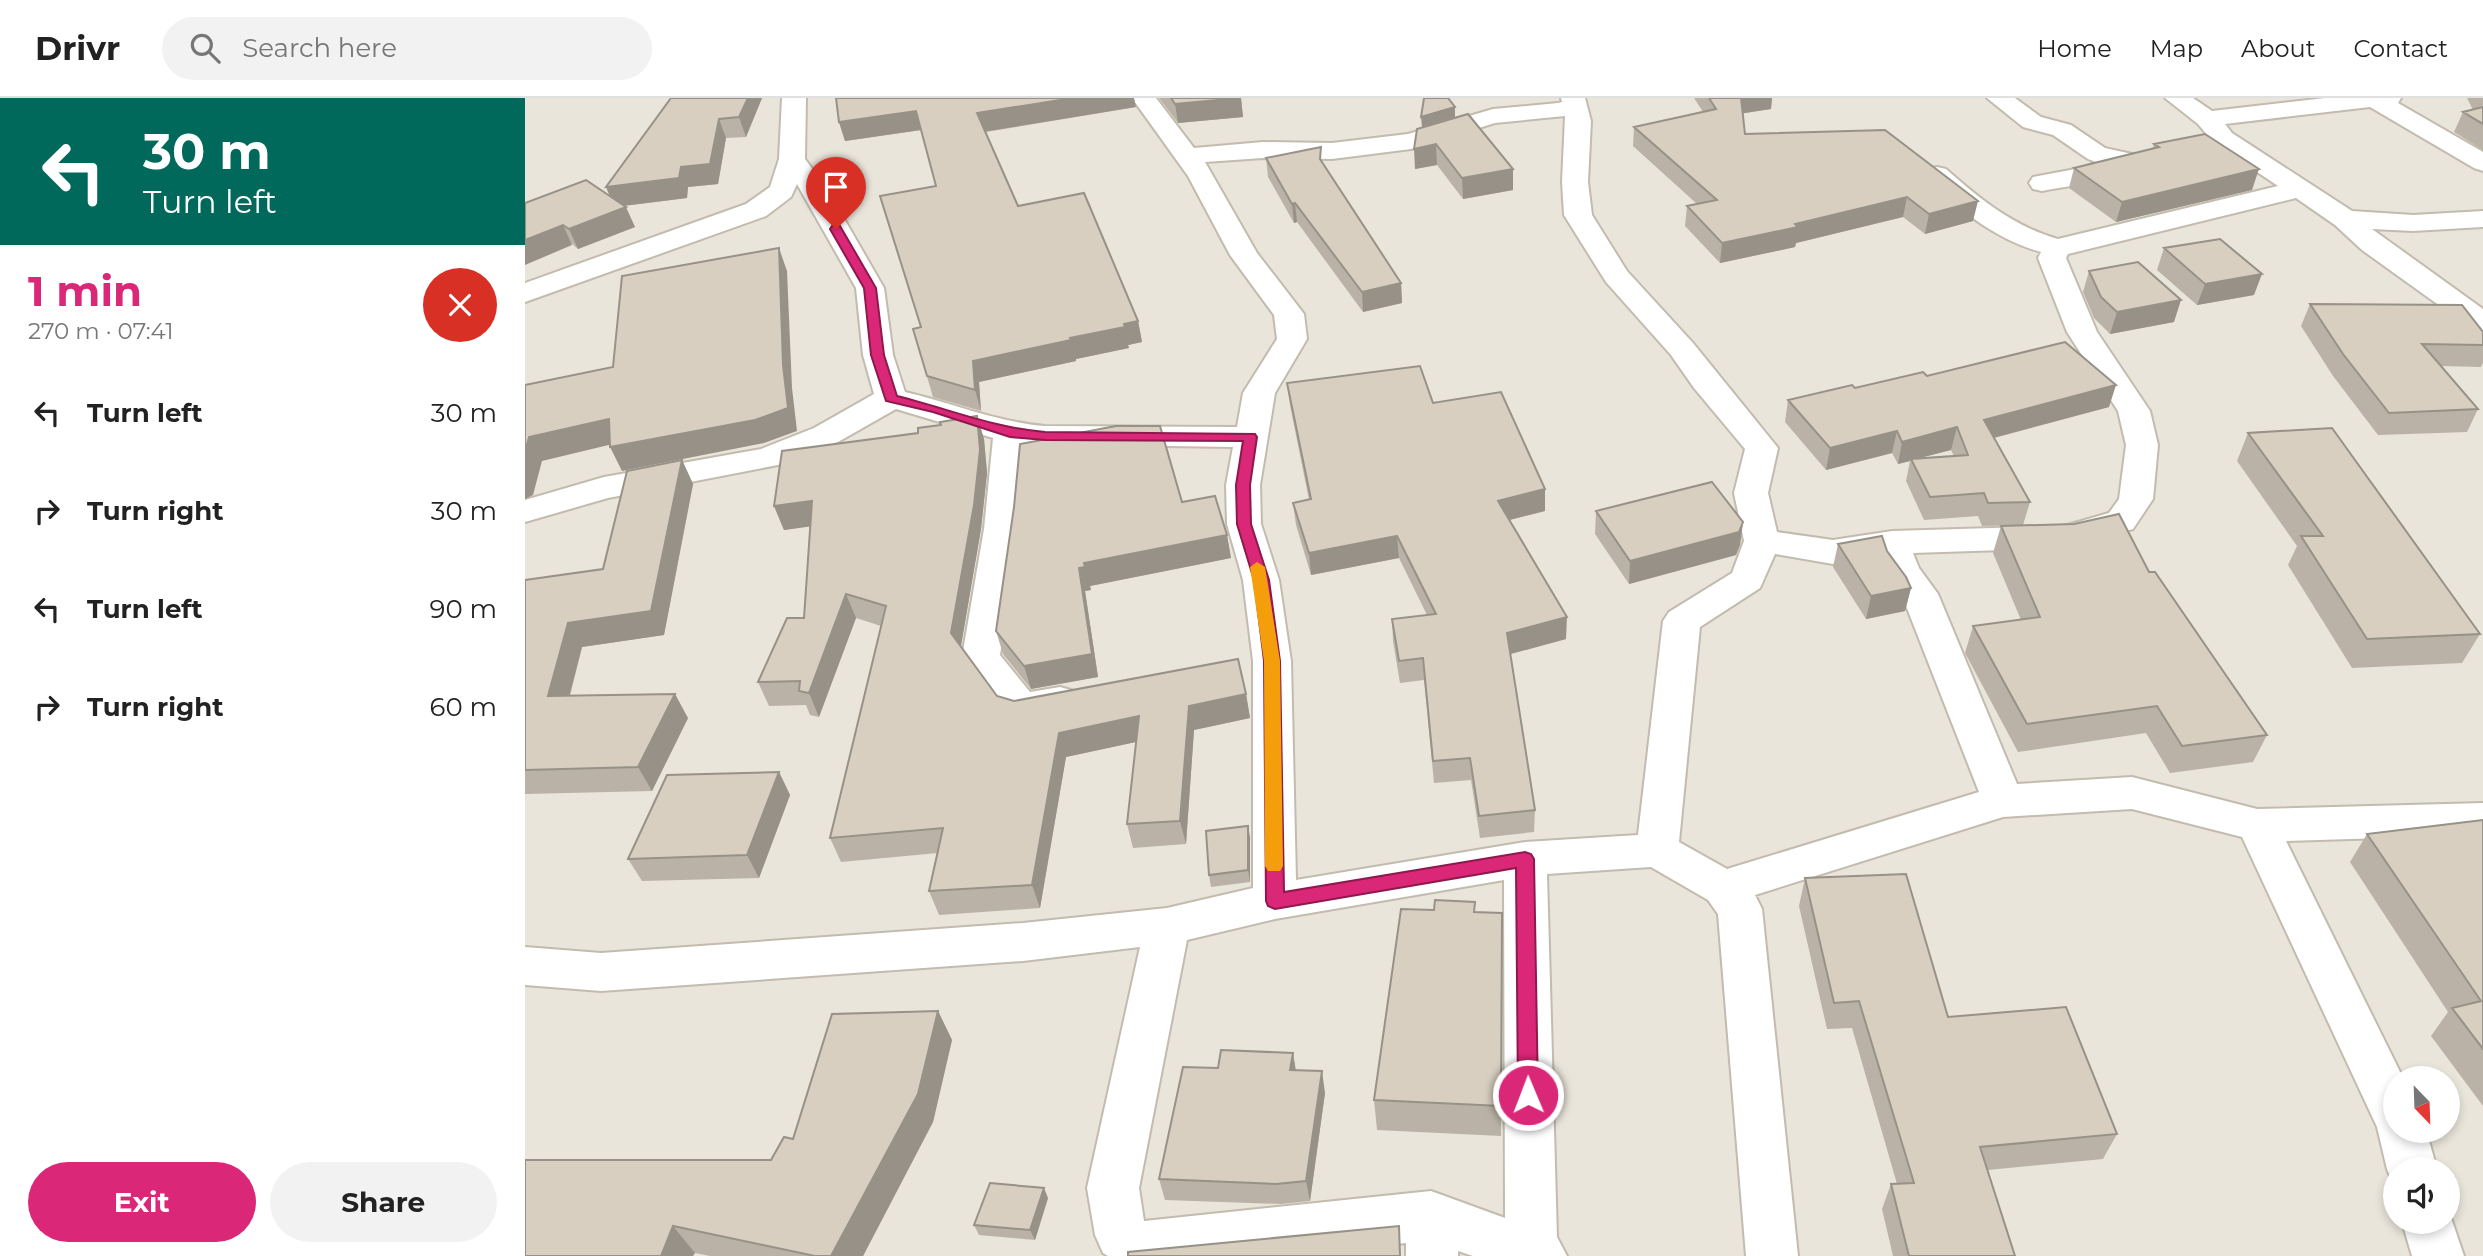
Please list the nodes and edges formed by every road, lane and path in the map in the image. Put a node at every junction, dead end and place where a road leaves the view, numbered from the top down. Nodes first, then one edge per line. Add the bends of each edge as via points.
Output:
1 (794, 98) edge
2 (1144, 98) edge
3 (1999, 98) edge
4 (2177, 98) edge
5 (2382, 99) edge
6 (1574, 101) edge
7 (2209, 133) junction
8 (1187, 156) junction
9 (792, 159) junction
10 (2483, 163) edge
11 (1935, 172) edge
12 (2042, 183) dead end
13 (2300, 190) junction
14 (2344, 219) junction
15 (2483, 219) edge
16 (2057, 248) junction
17 (525, 293) edge
18 (2483, 323) edge
19 (891, 398) junction
20 (1000, 429) junction
21 (924, 437) edge
22 (1250, 437) junction
23 (873, 444) edge
24 (773, 455) junction
25 (525, 511) edge
26 (1762, 541) junction
27 (1892, 542) junction
28 (1272, 661) junction
29 (1233, 669) edge
30 (1100, 694) edge
31 (2003, 801) junction
32 (2483, 819) edge
33 (2257, 825) junction
34 (1657, 850) junction
35 (1525, 859) junction
36 (1723, 888) junction
37 (1275, 901) junction
38 (1167, 926) junction
39 (525, 966) edge
40 (2383, 1087) edge
41 (2432, 1234) edge
42 (1432, 1236) edge
43 (1536, 1254) edge
44 (1772, 1256) edge
45 (2438, 1256) edge

1 - 9 street
2 - 8 street
3 - 12 street via 2032,122 2062,130 2097,155 2136,156 2093,173
4 - 7 street
5 - 7 street
5 - 10 street
6 - 8 street via 1561,110 1493,116 1411,141 1332,151
6 - 26 street via 1579,121 1578,215 1616,276 1762,448 1751,493
7 - 13 street
8 - 22 street via 1244,255 1289,314 1292,339 1259,393
9 - 17 street via 782,191 756,210
9 - 19 street via 870,288 878,355
11 - 16 street via 1989,221 2023,239
13 - 14 street
13 - 16 street
14 - 15 street via 2413,223
14 - 18 street
16 - 27 street via 2052,258 2083,332 2134,411 2142,445 2136,499 2120,521 2065,537
19 - 20 street
19 - 24 street via 826,435
20 - 21 street
20 - 22 street via 1045,436
20 - 30 street via 1001,529 981,657 1021,708
22 - 28 street via 1243,485 1244,524 1261,580
23 - 24 street
24 - 25 street via 604,488
26 - 27 street via 1833,552
26 - 34 street via 1747,580 1682,621
27 - 31 street via 1902,572 1920,594
28 - 29 street
28 - 37 street
31 - 33 street via 2132,793
31 - 36 street
32 - 33 street
33 - 40 street
34 - 35 street
34 - 36 street
35 - 37 street
35 - 43 street
36 - 44 street via 1740,909
37 - 38 street
38 - 39 street via 1023,942 601,972
38 - 42 street via 1113,1188 1121,1235 1142,1248
41 - 45 street
42 - 43 street

